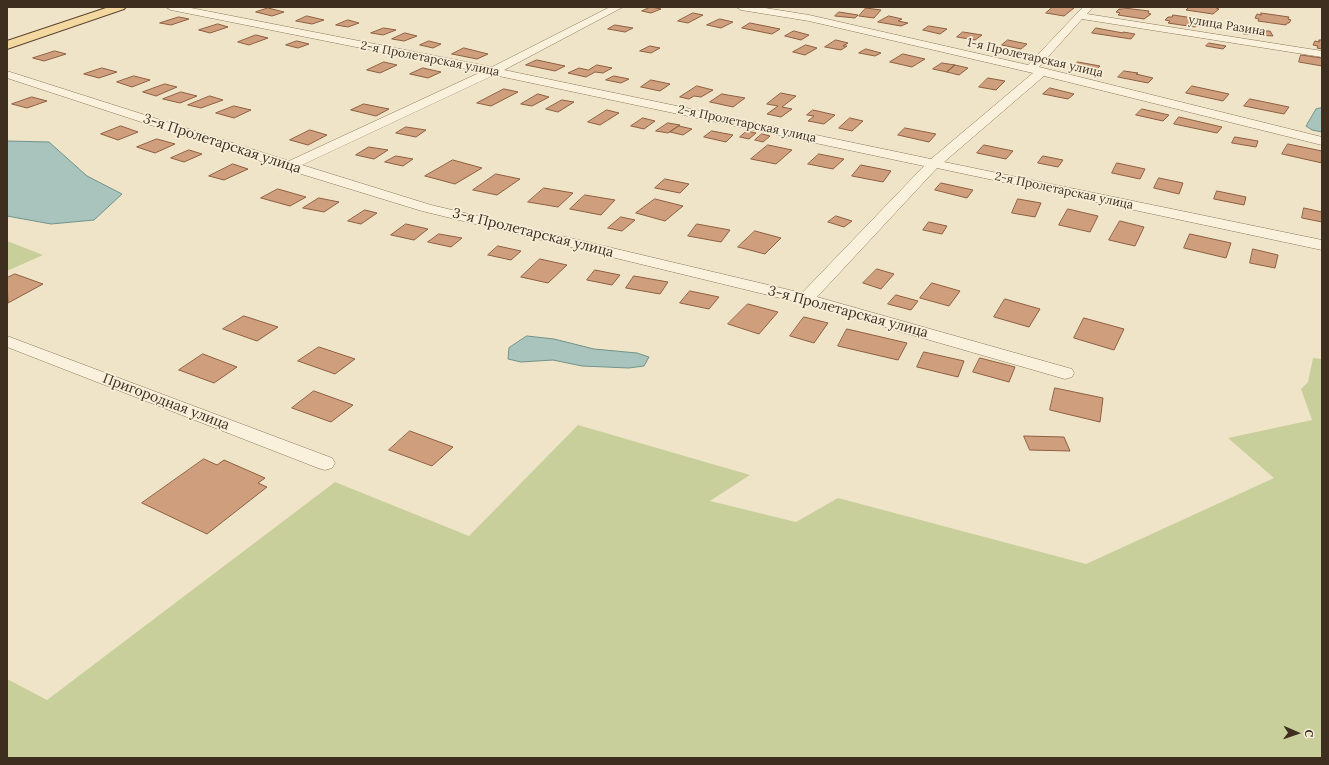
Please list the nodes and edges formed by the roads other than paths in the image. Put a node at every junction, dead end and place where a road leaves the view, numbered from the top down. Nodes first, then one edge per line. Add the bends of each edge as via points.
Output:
1 (107, 7) edge
2 (120, 7) edge
3 (171, 7) edge
4 (618, 7) edge
5 (741, 7) edge
6 (1088, 7) edge
7 (1080, 16) junction
8 (7, 40) edge
9 (7, 45) edge
10 (1322, 54) edge
11 (494, 71) junction
12 (1036, 71) junction
13 (7, 74) edge
14 (1322, 141) edge
15 (934, 163) junction
16 (290, 166) junction
17 (1322, 245) edge
18 (806, 299) junction
19 (7, 341) edge
20 (1065, 373) dead end
21 (325, 463) dead end

1 - 8 main road
2 - 9 main road
3 - 11 street, 2-я Пролетарская улица
4 - 11 street
5 - 12 street, 1-я Пролетарская улица via 812,15
6 - 7 street
7 - 10 street, улица Разина
7 - 12 street
11 - 15 street, 2-я Пролетарская улица
11 - 16 street
12 - 14 street, 1-я Пролетарская улица
12 - 15 street
13 - 16 street, 3-я Пролетарская улица
15 - 17 street, 2-я Пролетарская улица
15 - 18 street
16 - 18 street, 3-я Пролетарская улица via 427,208
18 - 20 street, 3-я Пролетарская улица
19 - 21 street, Пригородная улица

